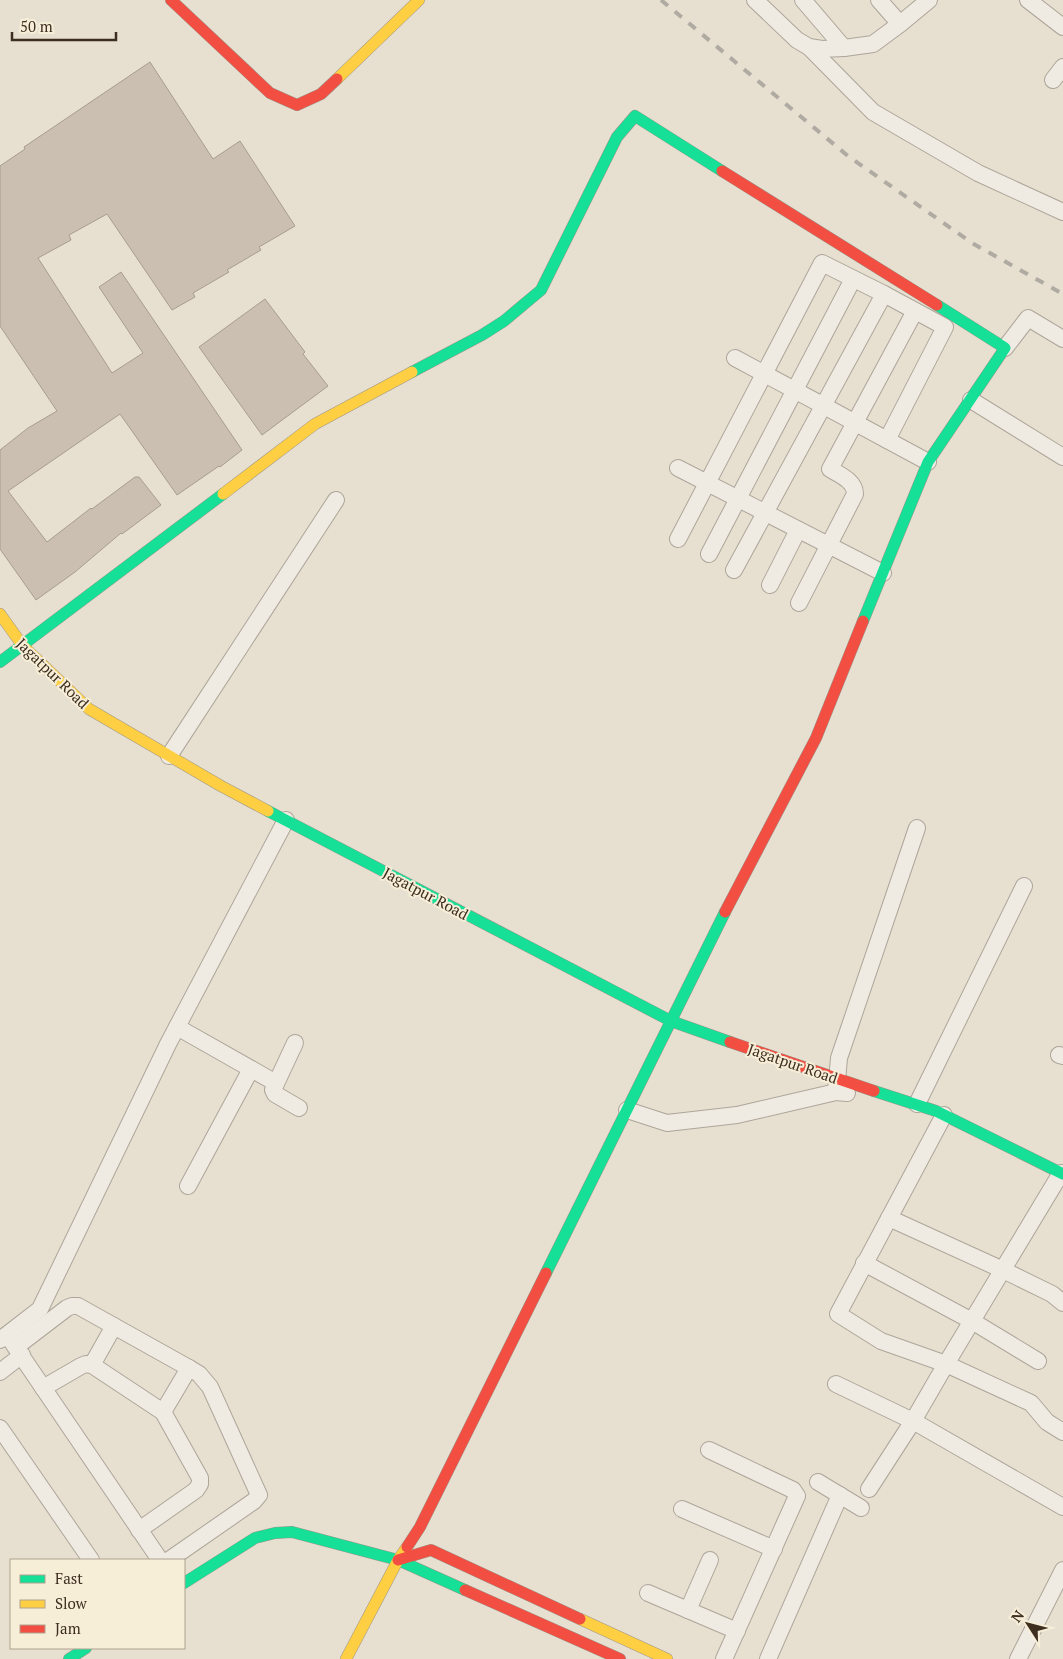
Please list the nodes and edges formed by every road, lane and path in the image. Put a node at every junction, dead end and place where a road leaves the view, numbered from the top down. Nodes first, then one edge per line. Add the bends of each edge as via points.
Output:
1 (171, 0) edge
2 (419, 0) edge
3 (755, 0) edge
4 (803, 0) edge
5 (878, 0) edge
6 (929, 0) edge
7 (1028, 0) edge
8 (900, 24) junction
9 (1063, 26) edge
10 (810, 46) junction
11 (844, 48) junction
12 (1063, 67) edge
13 (1053, 80) dead end
14 (1063, 212) edge
15 (854, 279) junction
16 (884, 294) junction
17 (915, 311) junction
18 (1063, 339) edge
19 (1005, 348) junction
20 (735, 358) dead end
21 (764, 374) junction
22 (795, 390) junction
23 (971, 400) junction
24 (823, 406) junction
25 (856, 423) junction
26 (886, 440) junction
27 (1063, 457) edge
28 (928, 462) junction
29 (678, 468) dead end
30 (707, 483) junction
31 (738, 499) junction
32 (336, 500) dead end
33 (764, 512) junction
34 (798, 530) junction
35 (678, 539) dead end
36 (829, 545) junction
37 (709, 554) dead end
38 (734, 570) dead end
39 (883, 573) junction
40 (770, 585) dead end
41 (799, 603) dead end
42 (0, 614) edge
43 (23, 646) junction
44 (0, 662) edge
45 (169, 756) junction
46 (286, 820) junction
47 (918, 828) dead end
48 (1024, 886) dead end
49 (671, 1021) junction
50 (177, 1027) junction
51 (295, 1043) dead end
52 (251, 1069) junction
53 (276, 1083) junction
54 (837, 1085) junction
55 (897, 1097) joint
56 (917, 1104) junction
57 (298, 1108) dead end
58 (627, 1110) junction
59 (944, 1115) junction
60 (1062, 1174) edge
61 (188, 1186) dead end
62 (889, 1218) junction
63 (864, 1263) junction
64 (1003, 1270) junction
65 (1063, 1303) edge
66 (972, 1320) junction
67 (114, 1326) junction
68 (11, 1344) edge
69 (1038, 1361) dead end
70 (946, 1364) junction
71 (92, 1365) junction
72 (189, 1368) junction
73 (0, 1372) edge
74 (836, 1384) dead end
75 (43, 1388) junction
76 (164, 1412) junction
77 (913, 1421) junction
78 (0, 1428) edge
79 (1063, 1432) edge
80 (709, 1450) dead end
81 (818, 1482) dead end
82 (869, 1489) dead end
83 (840, 1495) junction
84 (1063, 1507) edge
85 (861, 1508) dead end
86 (682, 1509) dead end
87 (139, 1530) junction
88 (774, 1549) junction
89 (90, 1559) edge
90 (159, 1559) edge
91 (170, 1559) edge
92 (398, 1560) junction
93 (710, 1560) dead end
94 (1063, 1570) edge
95 (185, 1582) edge
96 (648, 1593) dead end
97 (688, 1610) junction
98 (737, 1631) junction
99 (84, 1649) edge
100 (69, 1659) edge
101 (346, 1659) edge
102 (620, 1659) edge
103 (667, 1659) edge
104 (724, 1659) edge
105 (768, 1659) edge
106 (1018, 1659) edge

1 - 2 street via 270,92 297,105 321,94
3 - 10 street via 785,30
4 - 11 street
5 - 8 street
6 - 8 street
7 - 9 street
8 - 11 street via 873,44
10 - 11 street
10 - 14 street via 873,112 978,173
12 - 13 street
15 - 16 street
15 - 21 street via 822,263
15 - 22 street
16 - 17 street
16 - 24 street
17 - 25 street
17 - 26 street via 945,327
18 - 19 street via 1028,318
19 - 23 street
19 - 43 street via 635,116 617,137 541,290 482,335 315,424
20 - 21 street
21 - 22 street
21 - 30 street
22 - 24 street
22 - 31 street
23 - 27 street
23 - 28 street
24 - 25 street
24 - 33 street
25 - 26 street
25 - 36 street via 830,469 850,482 855,494
26 - 28 street
28 - 39 street
29 - 30 street
30 - 31 street
30 - 35 street
31 - 33 street
31 - 37 street
32 - 45 street
33 - 34 street
33 - 38 street
34 - 36 street
34 - 40 street
36 - 39 street
36 - 41 street
39 - 49 street via 816,738
42 - 43 street, Jagatpur Road
43 - 44 street
43 - 45 street, Jagatpur Road via 89,708
45 - 46 street, Jagatpur Road
46 - 49 street, Jagatpur Road
46 - 50 street
47 - 54 street via 839,1058
48 - 56 street
49 - 54 street, Jagatpur Road
49 - 58 street
50 - 52 street
50 - 68 street via 40,1309
51 - 53 street
52 - 53 street
52 - 61 street
53 - 57 street via 275,1094
54 - 55 street, Jagatpur Road
54 - 58 street, Jagatpur Road via 737,1115 667,1123
55 - 56 street, Jagatpur Road
56 - 59 street, Jagatpur Road
58 - 92 street via 420,1527
59 - 60 street, Jagatpur Road
59 - 62 street
60 - 64 street
62 - 63 street
62 - 64 street
63 - 66 street
63 - 70 street via 838,1314 881,1341
64 - 65 street via 1052,1294
64 - 66 street
66 - 69 street
66 - 70 street
67 - 68 street via 78,1306 72,1306
67 - 71 street
67 - 72 street
68 - 73 street
68 - 75 street
70 - 77 street
70 - 79 street via 1031,1403 1047,1422
71 - 75 street via 81,1366
71 - 76 street
72 - 76 street
72 - 91 street via 199,1374 210,1388 259,1495
74 - 77 street
75 - 87 street
76 - 87 street via 200,1478 200,1484
77 - 82 street
77 - 84 street
78 - 89 street
80 - 88 street via 795,1492 796,1501
81 - 83 street
83 - 85 street
83 - 105 street
86 - 88 street
87 - 90 street
88 - 98 street
92 - 95 street via 292,1532 275,1533 255,1538
92 - 101 street
92 - 102 street
92 - 103 street via 431,1550
93 - 97 street
94 - 106 street
96 - 97 street
97 - 98 street
98 - 104 street
99 - 100 street

